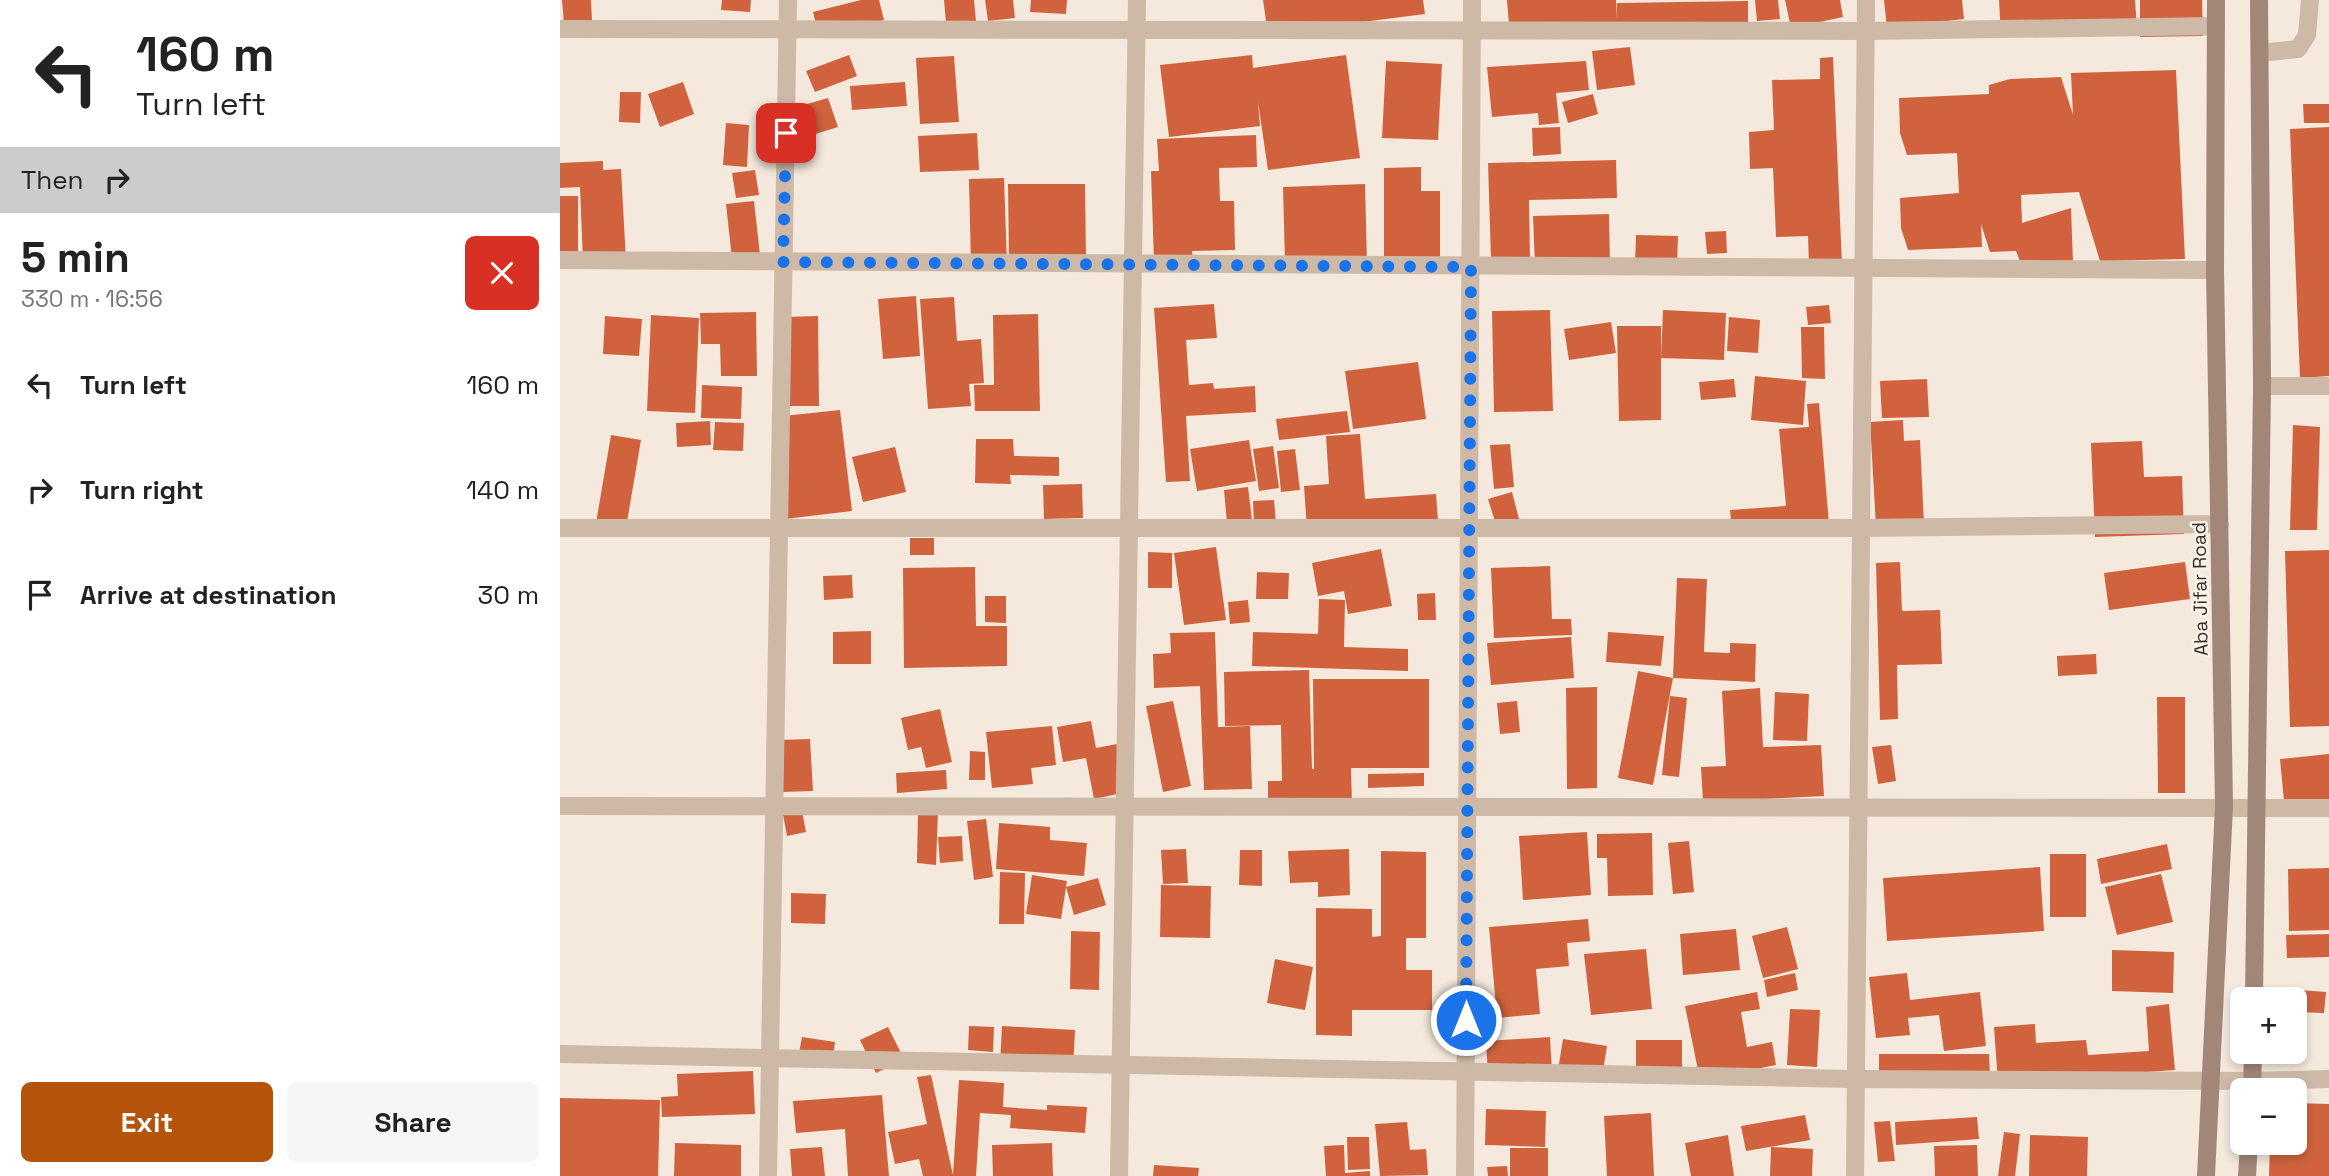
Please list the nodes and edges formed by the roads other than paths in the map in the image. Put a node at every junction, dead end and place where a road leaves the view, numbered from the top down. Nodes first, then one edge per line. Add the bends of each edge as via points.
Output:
1 (788, 0) edge
2 (1136, 0) edge
3 (1472, 0) edge
4 (1866, 0) edge
5 (2216, 0) edge
6 (2259, 0) edge
7 (2310, 0) edge
8 (2216, 26) junction
9 (560, 29) edge
10 (788, 30) junction
11 (1136, 30) junction
12 (1472, 30) junction
13 (1866, 31) junction
14 (2260, 53) junction
15 (560, 260) edge
16 (783, 262) junction
17 (1132, 264) junction
18 (1471, 267) junction
19 (1864, 269) junction
20 (2215, 270) junction
21 (2262, 386) junction
22 (2329, 386) edge
23 (2220, 524) junction
24 (560, 528) edge
25 (779, 528) junction
26 (1129, 528) junction
27 (1469, 528) junction
28 (1861, 528) junction
29 (560, 806) edge
30 (775, 806) junction
31 (2224, 806) junction
32 (2258, 806) junction
33 (1124, 807) junction
34 (1467, 807) junction
35 (1858, 808) junction
36 (2329, 808) edge
37 (2254, 987) edge
38 (560, 1054) edge
39 (770, 1058) junction
40 (1121, 1065) junction
41 (1465, 1073) junction
42 (1856, 1079) junction
43 (2329, 1079) edge
44 (2212, 1080) junction
45 (2307, 1081) edge
46 (2230, 1083) edge
47 (2248, 1155) edge
48 (768, 1176) edge
49 (1119, 1176) edge
50 (1465, 1176) edge
51 (1855, 1176) edge
52 (2206, 1176) edge
53 (2247, 1176) edge

1 - 10 street
2 - 11 street
3 - 12 street
4 - 13 street
5 - 8 street, Aba Jifar Road
6 - 14 street
7 - 14 street via 2307,35 2298,49
8 - 13 street
8 - 20 street, Aba Jifar Road
9 - 10 street
10 - 11 street
10 - 16 street
11 - 12 street
11 - 17 street
12 - 13 street
12 - 18 street
13 - 19 street
14 - 21 street
15 - 16 street
16 - 17 street
16 - 25 street
17 - 18 street
17 - 26 street
18 - 19 street
18 - 27 street
19 - 20 street
19 - 28 street
20 - 23 street, Aba Jifar Road
21 - 22 street
21 - 32 street
23 - 28 street
23 - 31 street, Aba Jifar Road
24 - 25 street
25 - 26 street
25 - 30 street
26 - 27 street
26 - 33 street
27 - 28 street
27 - 34 street
28 - 35 street
29 - 30 street
30 - 33 street
30 - 39 street
31 - 32 street
31 - 35 street
31 - 44 street, Aba Jifar Road
32 - 36 street
32 - 37 street
33 - 34 street
33 - 40 street
34 - 35 street
34 - 41 street
35 - 42 street
38 - 39 street
39 - 40 street
39 - 48 street
40 - 41 street
40 - 49 street
41 - 42 street
41 - 50 street
42 - 44 street
42 - 51 street
43 - 45 street
44 - 46 street
44 - 52 street, Aba Jifar Road
47 - 53 street

